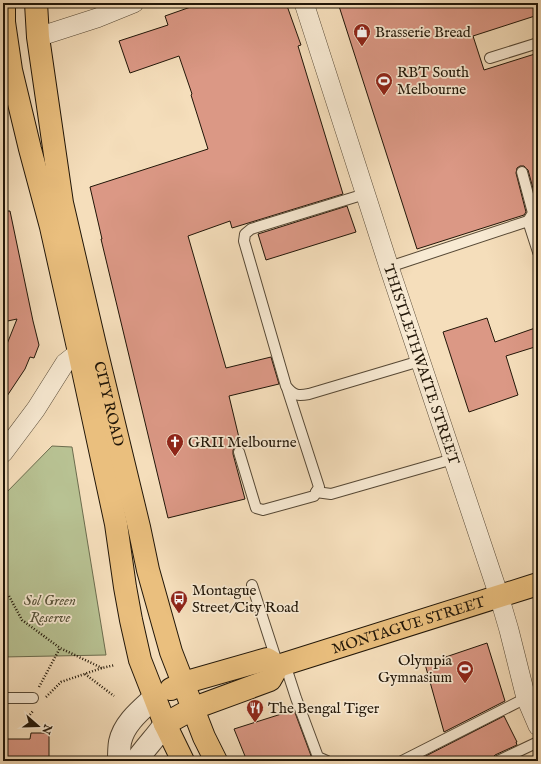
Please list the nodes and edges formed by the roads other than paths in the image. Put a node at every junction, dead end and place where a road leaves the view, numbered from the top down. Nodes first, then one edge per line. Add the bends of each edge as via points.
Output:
1 (36, 3) edge
2 (134, 3) edge
3 (304, 3) edge
4 (4, 16) edge
5 (38, 37) junction
6 (538, 43) edge
7 (490, 58) dead end
8 (7, 69) edge
9 (522, 172) dead end
10 (365, 194) junction
11 (528, 221) junction
12 (538, 252) edge
13 (388, 267) junction
14 (87, 349) junction
15 (420, 361) junction
16 (286, 386) junction
17 (239, 452) dead end
18 (3, 453) edge
19 (453, 459) junction
20 (316, 492) junction
21 (538, 584) edge
22 (252, 585) dead end
23 (499, 596) junction
24 (282, 665) junction
25 (183, 683) junction
26 (154, 697) junction
27 (3, 698) edge
28 (33, 698) road end
29 (526, 698) junction
30 (194, 708) junction
31 (165, 724) junction
32 (538, 726) edge
33 (538, 742) edge
34 (119, 761) edge
35 (136, 761) edge
36 (183, 761) edge
37 (216, 761) edge
38 (327, 761) edge
39 (402, 761) edge
40 (498, 761) edge

1 - 5 main road, CITY ROAD
2 - 5 street
3 - 10 street, THISTLETHWAITE STREET
4 - 5 main road via 13,30 25,39
4 - 8 main road, CITY ROAD
5 - 14 main road, CITY ROAD via 62,203
6 - 7 lane
8 - 14 main road, CITY ROAD
9 - 11 lane via 534,213
10 - 13 street, THISTLETHWAITE STREET
10 - 16 lane via 252,229 245,234 244,241
11 - 12 lane
11 - 13 lane
13 - 15 street, THISTLETHWAITE STREET
14 - 18 street via 65,364
14 - 25 main road, CITY ROAD via 139,527 171,652
14 - 26 main road, CITY ROAD via 131,620 140,660
15 - 16 lane via 301,396 292,393
15 - 19 street, THISTLETHWAITE STREET
16 - 20 lane via 319,487
17 - 20 lane via 256,508 263,510 314,496
19 - 20 lane via 331,494
19 - 23 street, THISTLETHWAITE STREET
21 - 23 main road, MONTAGUE STREET
22 - 24 lane
23 - 24 main road, MONTAGUE STREET
23 - 29 street, THISTLETHWAITE STREET
24 - 25 main road via 267,659
24 - 30 main road via 270,680
24 - 38 lane via 318,758
25 - 26 main road
25 - 30 main road, CITY ROAD
26 - 31 main road, CITY ROAD
26 - 34 street via 125,729 120,742
27 - 28 lane
29 - 32 street, THISTLETHWAITE STREET
29 - 39 lane
30 - 31 main road
30 - 37 main road, CITY ROAD
31 - 35 street
31 - 36 main road, CITY ROAD
33 - 40 lane

